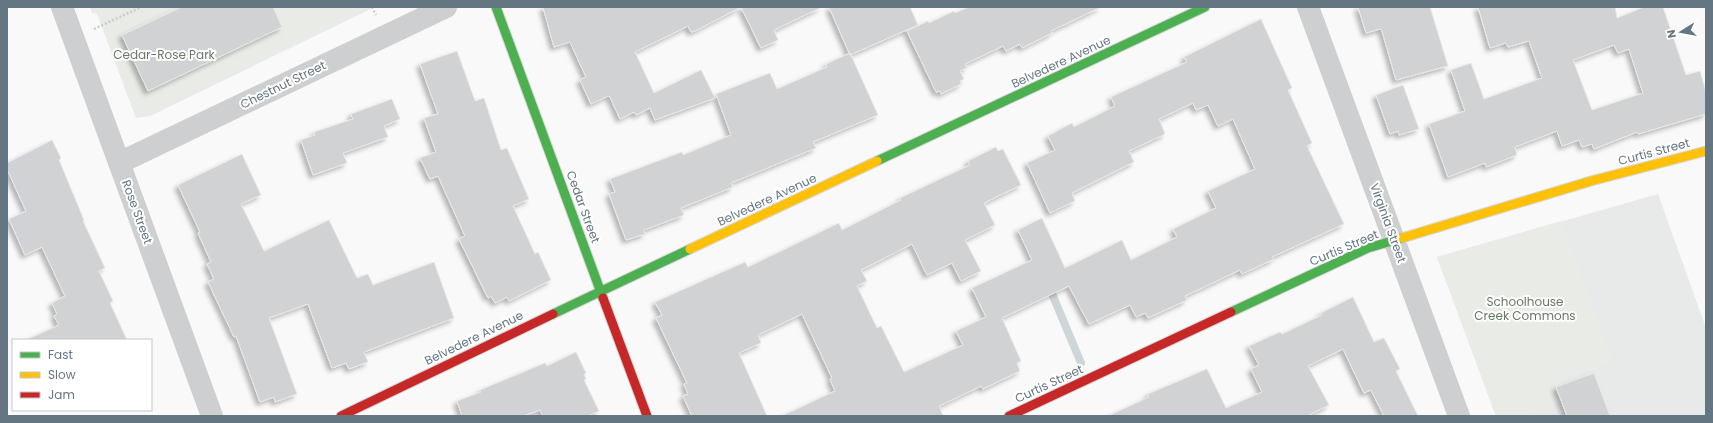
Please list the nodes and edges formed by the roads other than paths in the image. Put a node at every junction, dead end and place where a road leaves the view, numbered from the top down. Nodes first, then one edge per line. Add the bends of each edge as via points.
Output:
1 (62, 7) edge
2 (446, 7) edge
3 (496, 7) edge
4 (1205, 7) edge
5 (1308, 7) edge
6 (1706, 151) edge
7 (119, 163) junction
8 (1394, 241) junction
9 (601, 291) junction
10 (212, 416) edge
11 (341, 416) edge
12 (647, 416) edge
13 (1009, 416) edge
14 (1459, 416) edge

1 - 7 street, Rose Street
2 - 7 street, Chestnut Street
3 - 9 street, Cedar Street
4 - 9 street, Belvedere Avenue
5 - 8 street, Virginia Street
6 - 8 street, Curtis Street via 1591,181
7 - 10 street, Rose Street
8 - 13 street, Curtis Street via 1368,248
8 - 14 street, Virginia Street
9 - 11 street, Belvedere Avenue
9 - 12 street, Cedar Street

